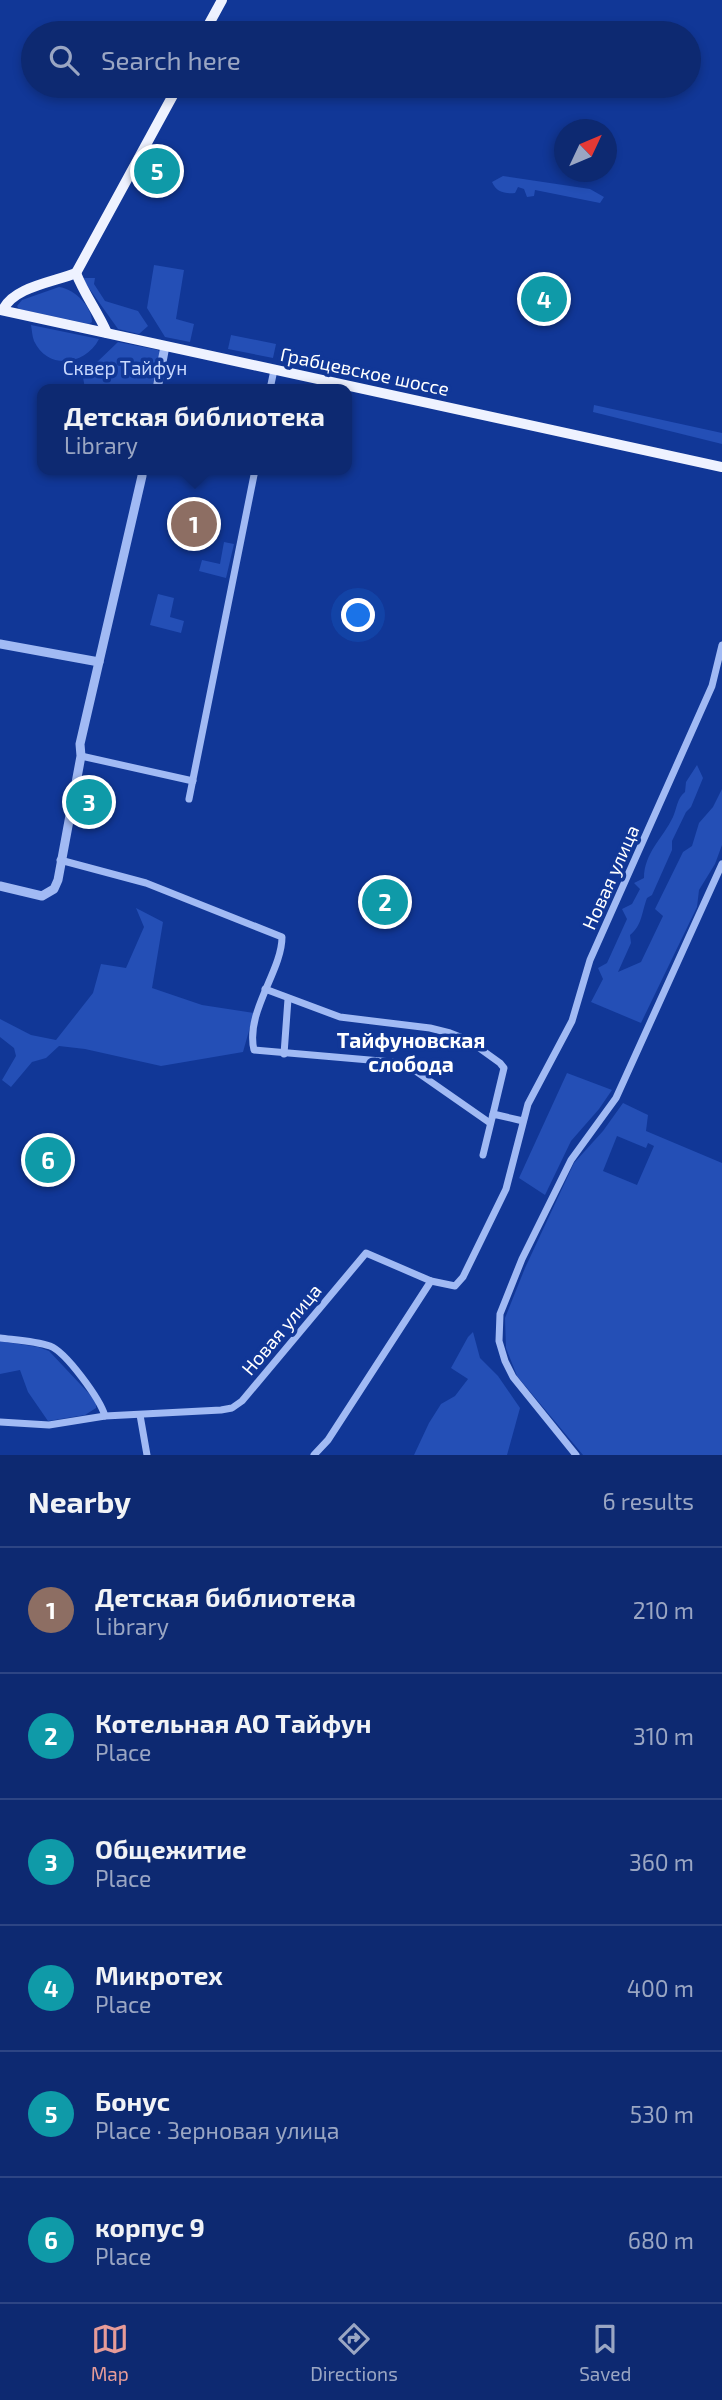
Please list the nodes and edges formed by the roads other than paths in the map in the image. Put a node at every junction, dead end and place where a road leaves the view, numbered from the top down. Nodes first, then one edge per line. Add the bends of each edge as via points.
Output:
1 (222, 0) edge
2 (211, 21) edge
3 (171, 98) edge
4 (76, 273) junction
5 (56, 281) junction
6 (90, 301) junction
7 (1, 310) edge
8 (107, 334) junction
9 (165, 346) junction
10 (274, 370) junction
11 (158, 384) edge
12 (271, 384) edge
13 (339, 384) edge
14 (352, 387) edge
15 (722, 467) edge
16 (142, 475) edge
17 (254, 475) edge
18 (0, 644) edge
19 (722, 645) edge
20 (99, 662) junction
21 (81, 756) junction
22 (193, 781) junction
23 (189, 799) dead end
24 (60, 860) junction
25 (722, 864) edge
26 (0, 886) edge
27 (265, 989) junction
28 (288, 999) junction
29 (284, 1054) junction
30 (493, 1114) junction
31 (523, 1121) junction
32 (490, 1123) junction
33 (483, 1155) dead end
34 (431, 1281) junction
35 (0, 1338) edge
36 (140, 1415) junction
37 (105, 1416) junction
38 (0, 1422) edge
39 (147, 1455) edge
40 (314, 1455) edge
41 (576, 1455) edge

1 - 2 main road
3 - 4 main road
4 - 5 main road
4 - 6 main road
5 - 6 main road via 75,284
5 - 7 main road via 19,294
6 - 8 main road
7 - 8 main road, Грабцевское шоссе
8 - 9 main road, Грабцевское шоссе
9 - 10 main road, Грабцевское шоссе
9 - 11 street
10 - 12 street
10 - 13 main road, Грабцевское шоссе
14 - 15 main road, Грабцевское шоссе
16 - 20 street
17 - 22 street
18 - 20 street
19 - 31 street, Новая улица via 707,699 590,960 572,1021
20 - 21 street
21 - 22 street
21 - 24 street
22 - 23 street
24 - 26 street via 58,880 43,896
24 - 27 street via 142,882 282,937
25 - 41 street via 617,1098 570,1160 500,1314 499,1341 513,1377
27 - 28 street
27 - 29 street via 251,1039 254,1050
28 - 29 street
28 - 30 street via 340,1017 430,1028 468,1040 503,1068
29 - 32 street via 404,1063
30 - 31 street
30 - 32 street
31 - 34 street, Новая улица via 506,1189 463,1277 455,1286
32 - 33 street
34 - 36 street, Новая улица via 366,1252 242,1401 232,1408
34 - 40 street
35 - 37 street via 52,1347 93,1390
36 - 37 street, Новая улица
36 - 39 street
37 - 38 street, Новая улица via 49,1425

